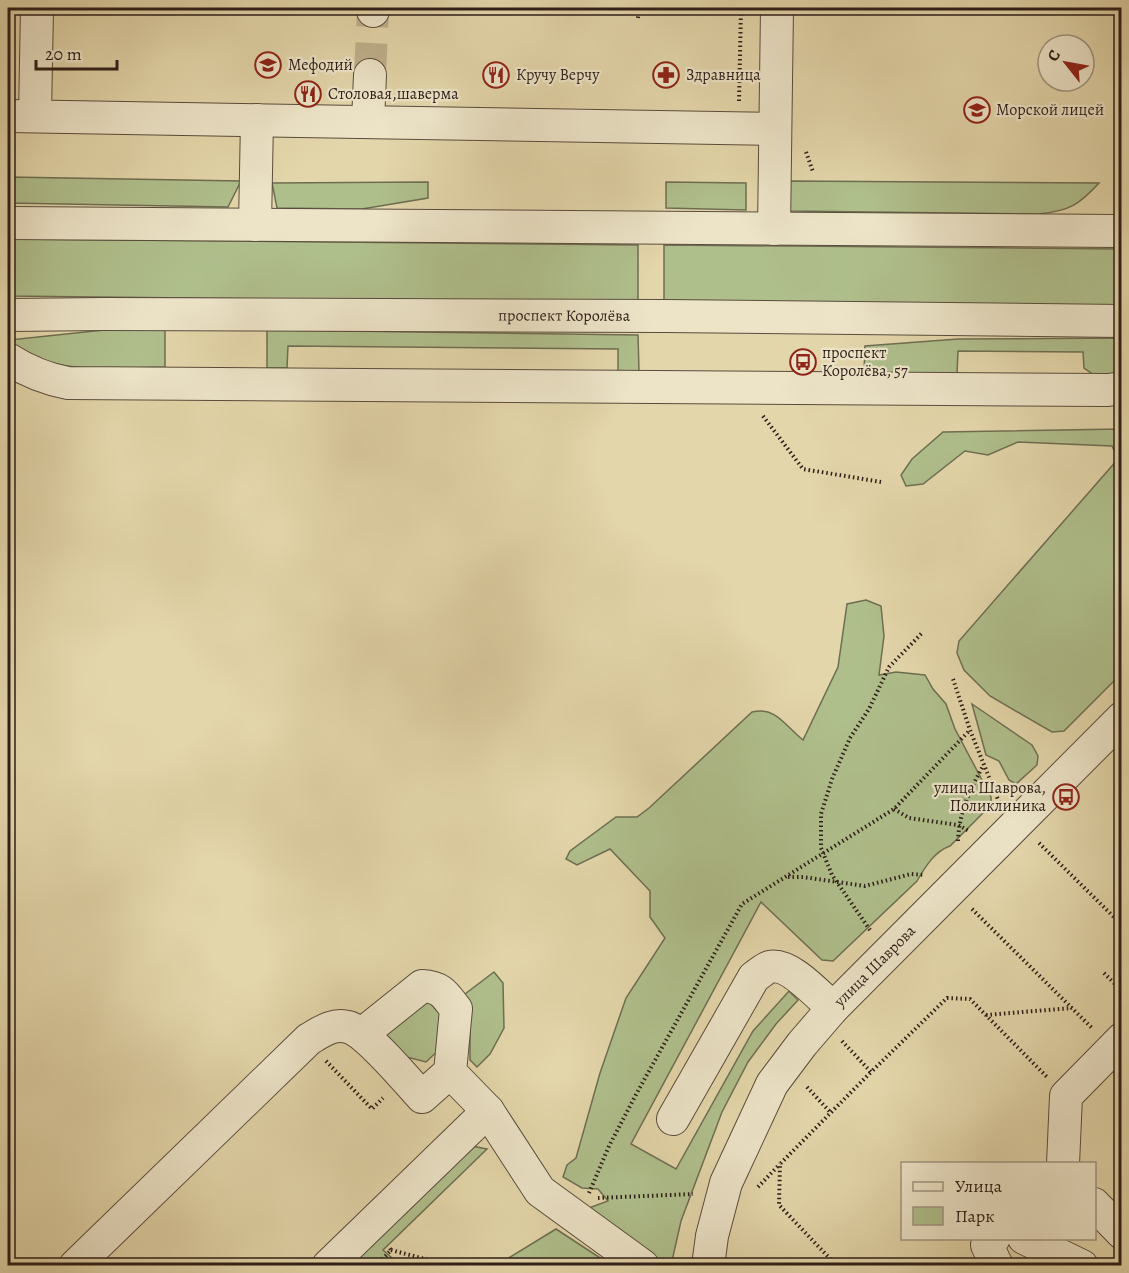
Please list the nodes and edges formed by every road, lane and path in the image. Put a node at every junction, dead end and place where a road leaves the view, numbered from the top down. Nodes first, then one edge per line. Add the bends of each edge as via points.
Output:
1 (37, 8) edge
2 (512, 8) edge
3 (639, 8) edge
4 (741, 8) edge
5 (777, 8) edge
6 (512, 15) dead end
7 (638, 18) dead end
8 (370, 75) tunnel mouth
9 (21, 116) edge
10 (257, 120) junction
11 (368, 122) junction
12 (739, 129) junction
13 (775, 129) junction
14 (8, 223) edge
15 (255, 225) junction
16 (774, 228) junction
17 (1122, 231) edge
18 (8, 315) edge
19 (1122, 321) edge
20 (8, 359) edge
21 (1122, 388) edge
22 (763, 415) dead end
23 (881, 482) dead end
24 (923, 632) dead end
25 (953, 679) dead end
26 (1122, 718) edge
27 (983, 766) junction
28 (1000, 805) dead end
29 (894, 809) dead end
30 (958, 825) junction
31 (973, 832) dead end
32 (1033, 836) dead end
33 (957, 848) dead end
34 (929, 876) dead end
35 (787, 877) dead end
36 (838, 883) junction
37 (967, 904) dead end
38 (1122, 925) edge
39 (872, 933) dead end
40 (1104, 973) dead end
41 (1122, 991) edge
42 (1072, 1008) junction
43 (985, 1015) junction
44 (835, 1022) junction
45 (362, 1034) junction
46 (1117, 1043) edge
47 (322, 1057) dead end
48 (450, 1072) junction
49 (872, 1072) junction
50 (801, 1081) dead end
51 (1066, 1096) junction
52 (372, 1109) dead end
53 (488, 1111) junction
54 (831, 1113) junction
55 (673, 1119) dead end
56 (1064, 1162) edge
57 (780, 1164) junction
58 (753, 1191) dead end
59 (699, 1194) dead end
60 (1096, 1205) edge
61 (568, 1211) junction
62 (1122, 1233) edge
63 (993, 1240) edge
64 (1026, 1240) edge
65 (391, 1250) dead end
66 (440, 1263) dead end
67 (75, 1266) edge
68 (328, 1266) edge
69 (643, 1266) edge
70 (708, 1266) edge
71 (837, 1266) edge
72 (997, 1266) edge
73 (1082, 1266) edge

1 - 9 street
2 - 6 path
3 - 7 path
4 - 12 path
5 - 13 street
8 - 11 street
9 - 10 street
10 - 11 street
10 - 15 street
11 - 12 street
12 - 13 street
13 - 16 street
14 - 15 street
15 - 16 street
16 - 17 street
18 - 19 street, проспект Королёва
20 - 21 street via 29,372 68,383
22 - 23 path via 803,469
24 - 36 path via 889,667 832,779 821,814 820,848
25 - 27 path
26 - 44 street, улица Шаврова
27 - 28 path
27 - 30 path via 967,795
29 - 30 path via 909,818
30 - 31 path
30 - 33 path
32 - 38 path
34 - 36 path via 911,874 865,886
35 - 36 path
36 - 39 path
37 - 42 path
40 - 41 path
42 - 43 path
42 - 46 path
43 - 49 path via 970,999 947,998
43 - 51 path
44 - 49 path
44 - 55 street via 801,979 783,968 770,967 754,977
44 - 70 street, улица Шаврова via 802,1044 772,1084 726,1183
45 - 48 street via 414,1104
45 - 48 street via 423,986 435,987 456,1009
45 - 67 street via 347,1026 328,1027 309,1039
46 - 51 street
47 - 52 path
48 - 53 street
49 - 54 path
50 - 54 path
51 - 56 street
53 - 61 street via 540,1191
53 - 68 street
54 - 57 path
57 - 58 path
57 - 71 path via 779,1205
59 - 61 path via 587,1199
60 - 62 street
61 - 69 street
63 - 72 street via 987,1245
64 - 73 street
65 - 66 path

